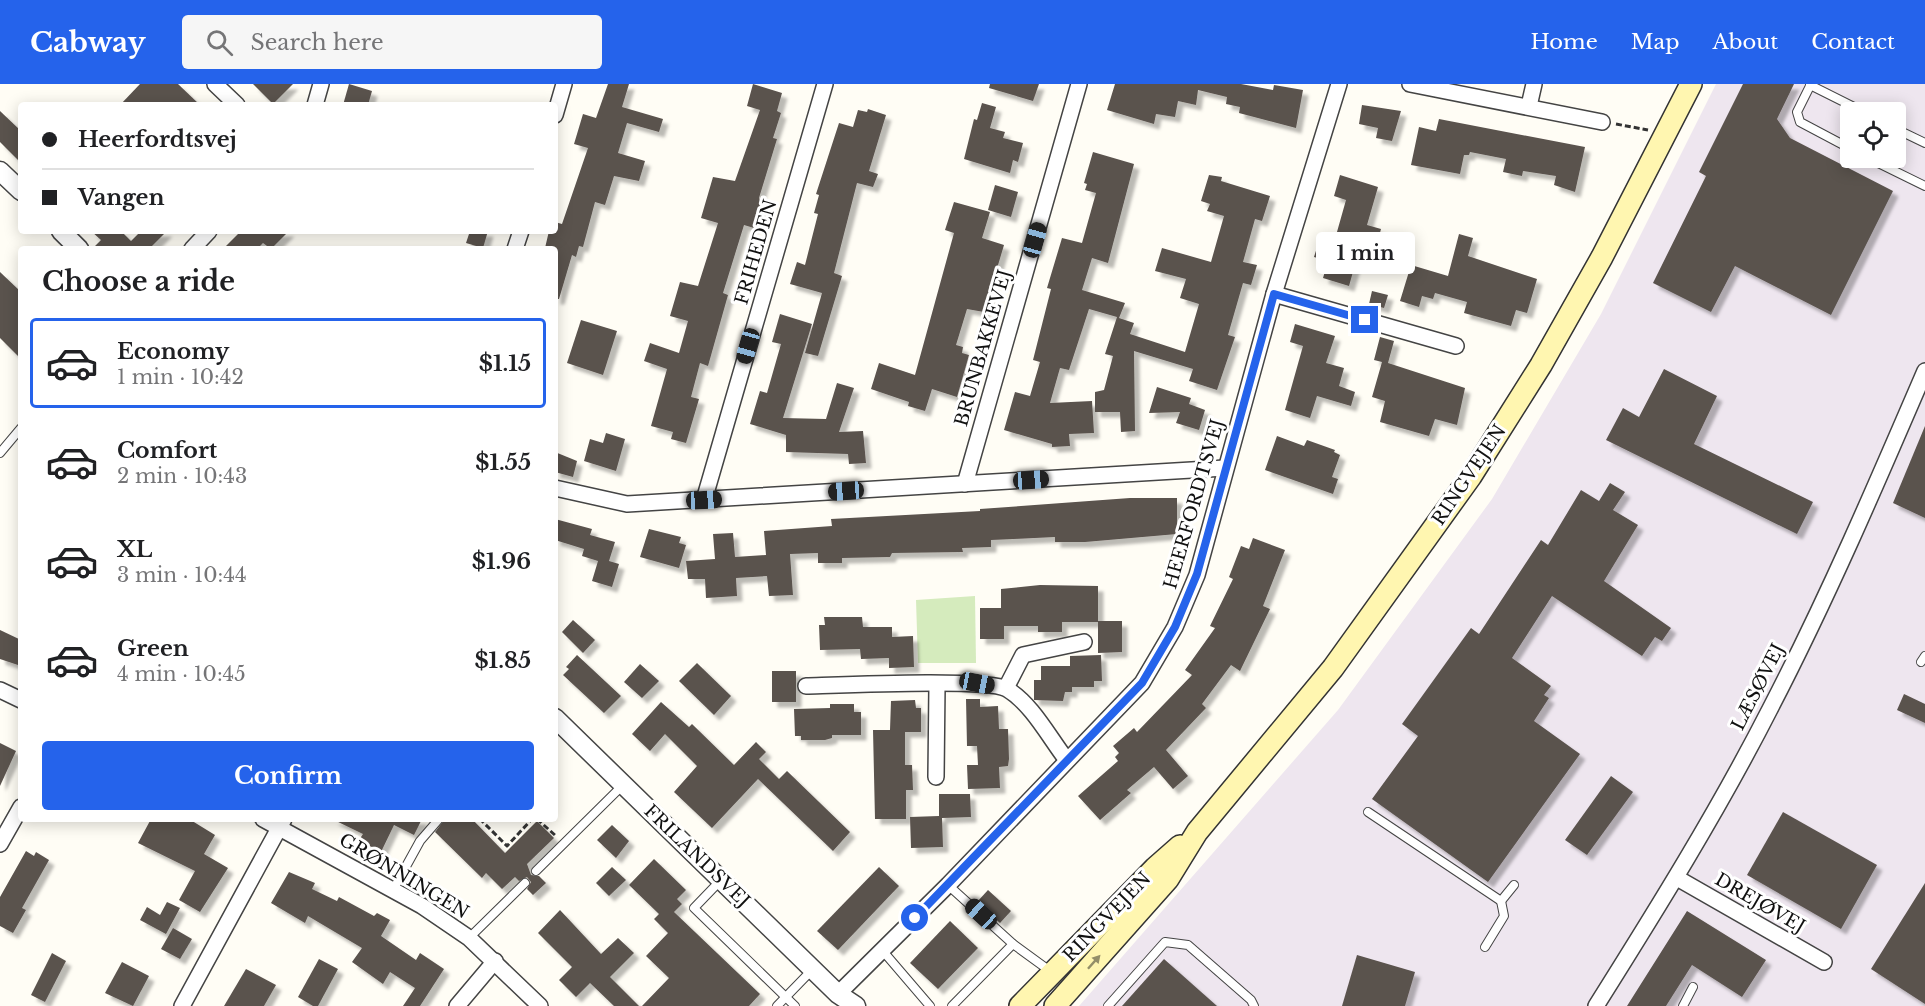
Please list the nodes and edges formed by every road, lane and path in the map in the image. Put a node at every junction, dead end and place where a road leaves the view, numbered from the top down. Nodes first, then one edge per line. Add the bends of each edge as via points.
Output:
1 (215, 84) edge
2 (321, 84) edge
3 (564, 84) edge
4 (825, 84) edge
5 (1079, 84) edge
6 (1339, 84) edge
7 (1410, 84) edge
8 (1534, 84) edge
9 (1691, 84) edge
10 (1810, 85) edge
11 (234, 102) edge
12 (316, 102) edge
13 (1844, 102) edge
14 (558, 105) edge
15 (1529, 106) junction
16 (1602, 122) joint
17 (1666, 133) junction
18 (1906, 134) edge
19 (1840, 143) edge
20 (1925, 143) edge
21 (1888, 168) edge
22 (0, 171) edge
23 (1925, 186) edge
24 (18, 188) edge
25 (64, 234) edge
26 (206, 234) edge
27 (77, 246) edge
28 (195, 246) edge
29 (1274, 294) junction
30 (1456, 346) dead end
31 (1925, 371) edge
32 (18, 432) edge
33 (0, 453) edge
34 (1225, 468) junction
35 (964, 484) junction
36 (558, 489) edge
37 (704, 500) junction
38 (1084, 642) dead end
39 (937, 685) junction
40 (806, 686) dead end
41 (1006, 688) junction
42 (0, 690) edge
43 (18, 699) edge
44 (558, 721) edge
45 (1066, 759) junction
46 (936, 777) dead end
47 (623, 785) junction
48 (18, 812) edge
49 (1368, 813) dead end
50 (436, 822) edge
51 (484, 822) edge
52 (529, 822) edge
53 (540, 822) edge
54 (282, 823) edge
55 (1197, 832) junction
56 (564, 843) junction
57 (0, 844) edge
58 (536, 871) dead end
59 (1677, 878) junction
60 (722, 879) junction
61 (525, 883) dead end
62 (948, 885) junction
63 (1514, 885) dead end
64 (393, 890) junction
65 (1501, 901) junction
66 (469, 938) junction
67 (1013, 944) junction
68 (1485, 947) dead end
69 (882, 950) junction
70 (495, 961) junction
71 (1824, 962) dead end
72 (813, 969) junction
73 (1052, 973) junction
74 (1693, 987) dead end
75 (786, 997) junction
76 (841, 1000) edge
77 (182, 1006) edge
78 (457, 1006) edge
79 (540, 1006) edge
80 (777, 1006) edge
81 (795, 1006) edge
82 (856, 1006) edge
83 (930, 1006) edge
84 (952, 1006) edge
85 (1020, 1006) edge
86 (1055, 1006) edge
87 (1108, 1006) edge
88 (1254, 1006) edge
89 (1596, 1006) edge
90 (1683, 1006) edge

1 - 11 street
2 - 12 street
3 - 14 street
4 - 37 street, FRIHEDEN
5 - 35 street, BRUNBAKKEVEJ
6 - 29 street, HEERFORDTSVEJ
7 - 15 street
8 - 15 street
9 - 17 main road, RINGVEJEN
10 - 13 lane
10 - 19 lane via 1797,112 1800,122
15 - 16 street
16 - 17 path
17 - 55 main road, RINGVEJEN via 1541,365 1471,476 1333,668
18 - 20 lane
21 - 23 lane
22 - 24 street
25 - 27 street
26 - 28 street
29 - 30 street
29 - 34 street, HEERFORDTSVEJ
31 - 59 street, LÆSØVEJ via 1849,546 1770,710
32 - 33 lane
34 - 35 street
34 - 45 street, HEERFORDTSVEJ via 1197,574 1175,627 1142,683
35 - 37 street
36 - 37 street via 627,504
38 - 41 street via 1023,655
39 - 40 street
39 - 41 street via 977,683
39 - 46 street
41 - 45 street via 1022,702
42 - 43 street
44 - 47 street, FRILANDSVEJ
45 - 62 street, HEERFORDTSVEJ
47 - 56 lane
47 - 60 street, FRILANDSVEJ
48 - 57 street
49 - 65 lane
50 - 64 lane via 420,841
51 - 52 path via 507,846
53 - 56 path
54 - 64 street, GRØNNINGEN
54 - 77 street
55 - 73 main road, RINGVEJEN via 1155,868
86 -> 55 main road, RINGVEJEN via 1168,879
56 - 58 lane
59 - 71 street, DREJØVEJ
59 - 89 street, LÆSØVEJ
60 - 72 street, FRILANDSVEJ
60 - 75 lane via 694,908
61 - 66 lane
62 - 67 lane
62 - 69 street, HEERFORDTSVEJ
63 - 65 lane
64 - 66 street, GRØNNINGEN
65 - 68 lane via 1504,916
66 - 70 street, GRØNNINGEN
67 - 73 lane
67 - 84 lane
69 - 76 street, HEERFORDTSVEJ
69 - 83 lane
70 - 78 street
70 - 79 street, GRØNNINGEN
72 - 75 lane
72 - 76 street, FRILANDSVEJ
73 - 85 main road, RINGVEJEN
74 - 90 lane
75 - 80 lane
75 - 81 lane
76 - 82 street, FRILANDSVEJ
87 - 88 lane via 1165,942 1188,945

